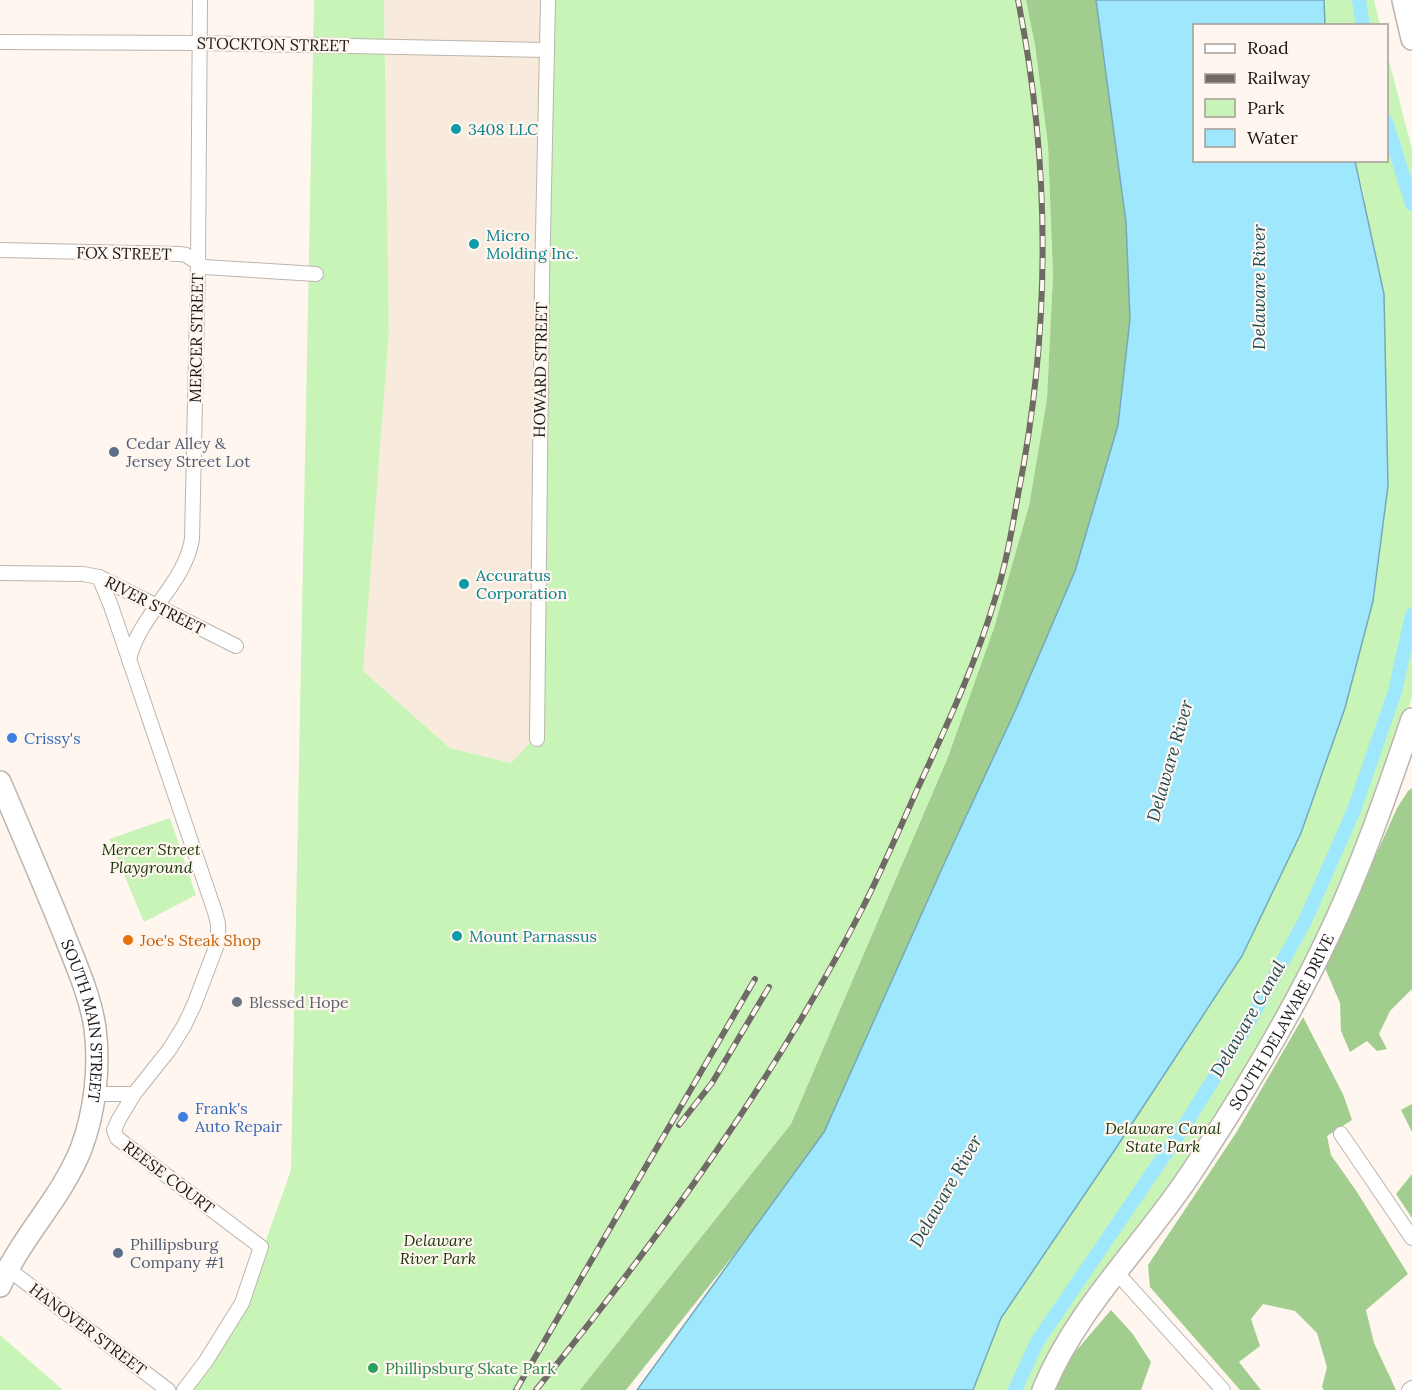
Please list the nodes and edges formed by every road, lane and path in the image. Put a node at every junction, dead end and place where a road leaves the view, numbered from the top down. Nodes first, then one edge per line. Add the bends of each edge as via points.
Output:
1 (200, 0) edge
2 (548, 0) edge
3 (1403, 0) edge
4 (1412, 39) edge
5 (0, 42) edge
6 (199, 43) junction
7 (547, 50) junction
8 (0, 250) edge
9 (198, 265) junction
10 (316, 274) dead end
11 (0, 573) edge
12 (99, 577) junction
13 (158, 606) junction
14 (236, 646) dead end
15 (129, 660) junction
16 (1412, 719) edge
17 (537, 739) dead end
18 (0, 782) edge
19 (94, 1094) junction
20 (134, 1094) junction
21 (1341, 1134) dead end
22 (1412, 1238) edge
23 (1117, 1273) junction
24 (4, 1277) edge
25 (168, 1390) edge
26 (184, 1390) edge
27 (1043, 1390) edge
28 (1223, 1390) edge

1 - 6 street, MERCER STREET
2 - 7 street, HOWARD STREET
3 - 4 main road
5 - 6 street, STOCKTON STREET
6 - 7 street, STOCKTON STREET
6 - 9 street, MERCER STREET
7 - 17 street, HOWARD STREET
8 - 9 street, FOX STREET via 180,254
9 - 10 street, FOX STREET
9 - 13 street, MERCER STREET via 192,539 186,560
11 - 12 street, RIVER STREET
12 - 13 street, RIVER STREET
12 - 15 street
13 - 14 street, RIVER STREET
13 - 15 street, MERCER STREET
15 - 20 street via 215,912 219,936 184,1026
16 - 23 main road, SOUTH DELAWARE DRIVE via 1350,888 1317,960 1193,1170
18 - 19 main road, SOUTH MAIN STREET via 75,963 87,1002 97,1058
19 - 20 street
19 - 24 main road, SOUTH MAIN STREET via 73,1166
20 - 26 street, REESE COURT via 114,1130 117,1138 261,1247 242,1303
21 - 22 street
23 - 27 main road, SOUTH DELAWARE DRIVE via 1066,1342
23 - 28 street
24 - 25 street, HANOVER STREET

